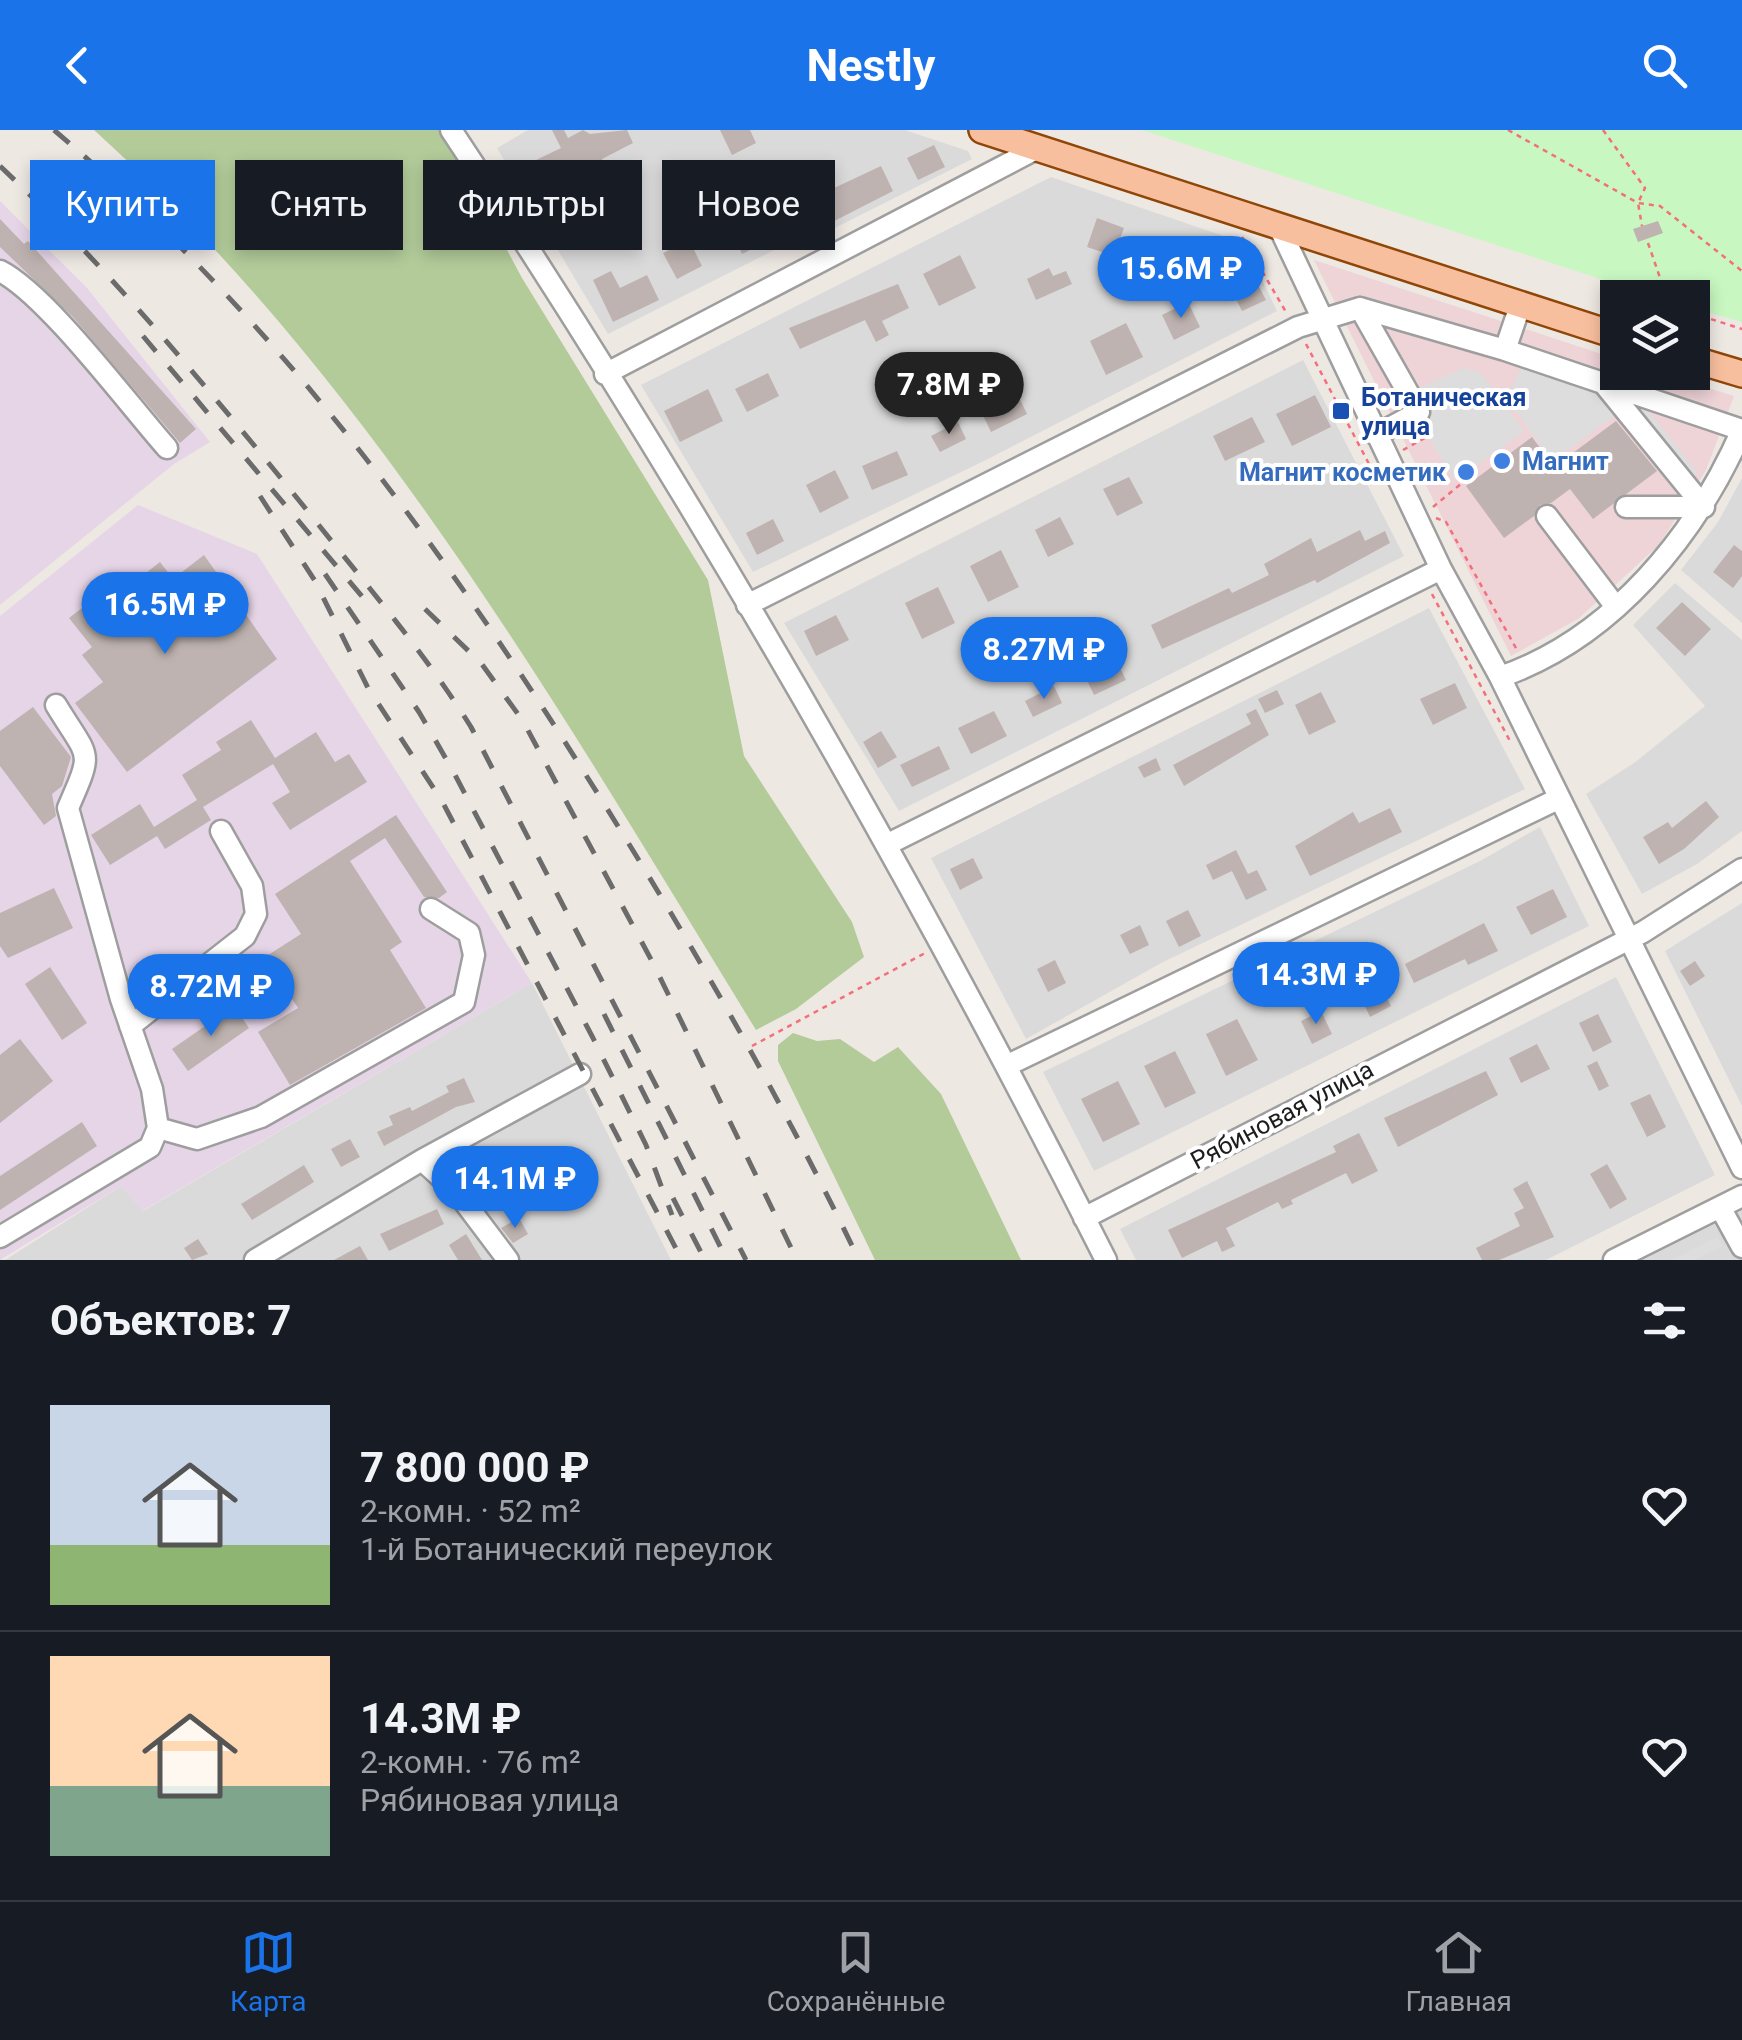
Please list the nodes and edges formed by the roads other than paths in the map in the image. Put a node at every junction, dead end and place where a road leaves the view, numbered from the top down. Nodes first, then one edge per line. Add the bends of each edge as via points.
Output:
1 (982, 130) edge
2 (460, 133) edge
3 (1038, 148) junction
4 (1280, 229) junction
5 (0, 271) edge
6 (1520, 306) junction
7 (1360, 308) junction
8 (1320, 320) junction
9 (1600, 330) edge
10 (1504, 350) junction
11 (1710, 364) edge
12 (606, 374) junction
13 (1742, 374) edge
14 (1600, 383) edge
15 (1609, 390) edge
16 (1622, 390) edge
17 (1742, 430) edge
18 (1376, 435) junction
19 (167, 448) dead end
20 (1626, 507) dead end
21 (1704, 507) junction
22 (1546, 516) dead end
23 (1432, 573) junction
24 (747, 604) junction
25 (1616, 606) junction
26 (1500, 677) junction
27 (56, 704) dead end
28 (1558, 799) junction
29 (221, 831) dead end
30 (888, 844) junction
31 (1742, 869) edge
32 (431, 910) dead end
33 (1629, 939) junction
34 (130, 1026) junction
35 (1006, 1066) junction
36 (580, 1074) dead end
37 (158, 1128) junction
38 (422, 1160) junction
39 (1742, 1168) edge
40 (1742, 1196) edge
41 (1720, 1208) junction
42 (1084, 1218) junction
43 (0, 1237) edge
44 (1742, 1248) edge
45 (254, 1260) edge
46 (508, 1260) edge
47 (1106, 1260) edge
48 (1614, 1260) edge

1 - 3 main road
2 - 12 street
3 - 4 main road
3 - 12 street
4 - 6 main road
4 - 8 street
5 - 19 street via 30,293
6 - 9 main road
6 - 10 street
7 - 8 street
7 - 10 street
7 - 18 street via 1420,412
8 - 18 street
8 - 24 street
10 - 14 street
11 - 13 main road
12 - 24 street
15 - 21 street
16 - 17 street
17 - 21 street
18 - 23 street
20 - 21 street
21 - 25 street via 1665,559
22 - 25 street
23 - 26 street
23 - 30 street
24 - 30 street
25 - 26 street via 1527,668
26 - 28 street
27 - 34 street via 86,754 86,774 68,808
28 - 33 street
28 - 35 street
29 - 34 street via 252,886 256,914 245,936
30 - 35 street
31 - 33 street, Рябиновая улица
32 - 37 street via 469,933 474,955 464,1002 261,1117 197,1139
33 - 39 street
33 - 42 street, Рябиновая улица
34 - 37 street
35 - 42 street
36 - 38 street
37 - 43 street via 150,1147
38 - 45 street
38 - 46 street via 456,1191
40 - 41 street
41 - 44 street
41 - 48 street
42 - 47 street

